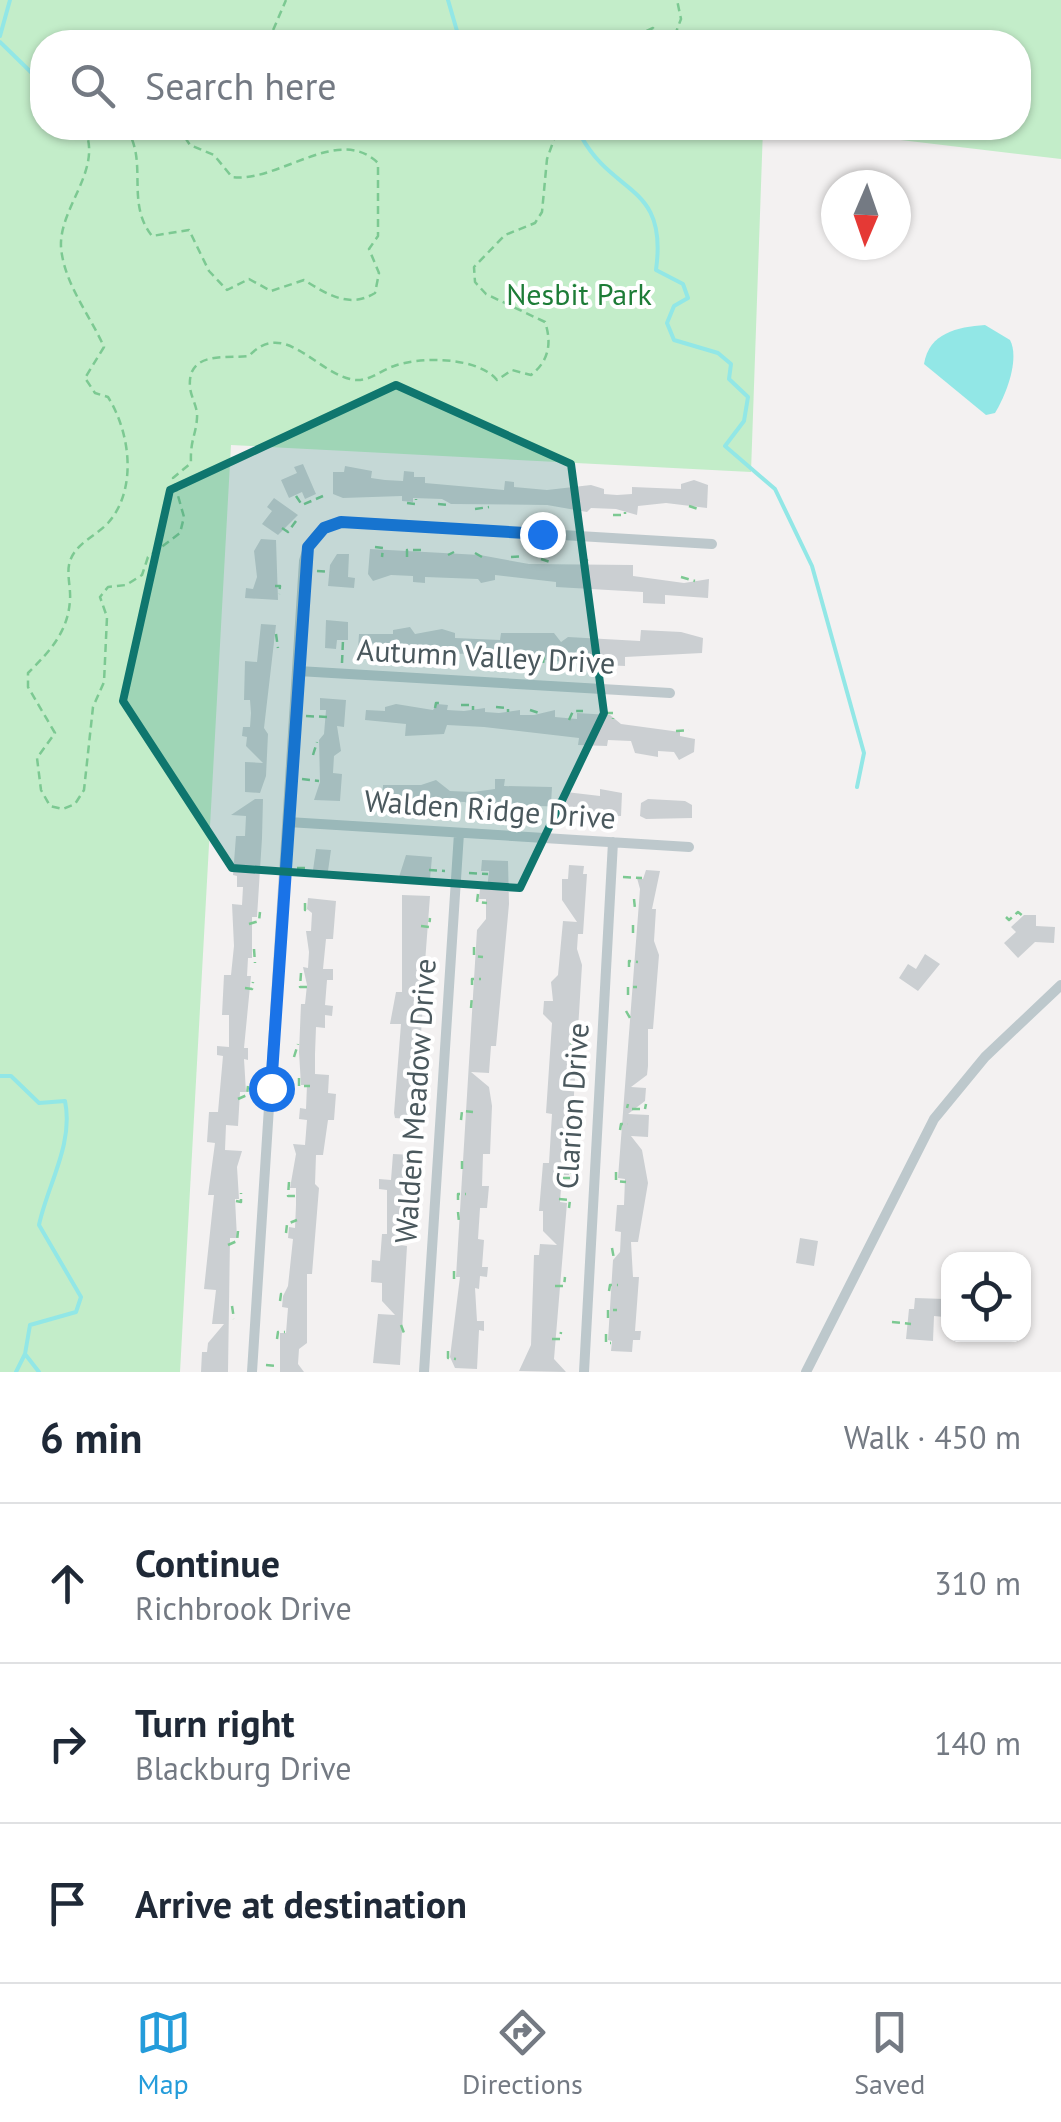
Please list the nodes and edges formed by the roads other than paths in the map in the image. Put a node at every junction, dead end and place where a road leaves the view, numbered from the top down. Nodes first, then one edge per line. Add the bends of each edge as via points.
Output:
1 (712, 544) dead end
2 (298, 671) junction
3 (670, 693) dead end
4 (288, 822) junction
5 (459, 833) junction
6 (613, 842) junction
7 (689, 847) dead end
8 (1061, 984) edge
9 (252, 1372) edge
10 (424, 1372) edge
11 (584, 1372) edge
12 (806, 1372) edge

1 - 2 street via 330,524 312,539 304,561
2 - 3 street, Autumn Valley Drive
2 - 4 street
4 - 5 street, Walden Ridge Drive
4 - 9 street
5 - 6 street, Walden Ridge Drive
5 - 10 street, Walden Meadow Drive
6 - 7 street, Walden Ridge Drive
6 - 11 street, Clarion Drive
8 - 12 street via 986,1056 934,1119

